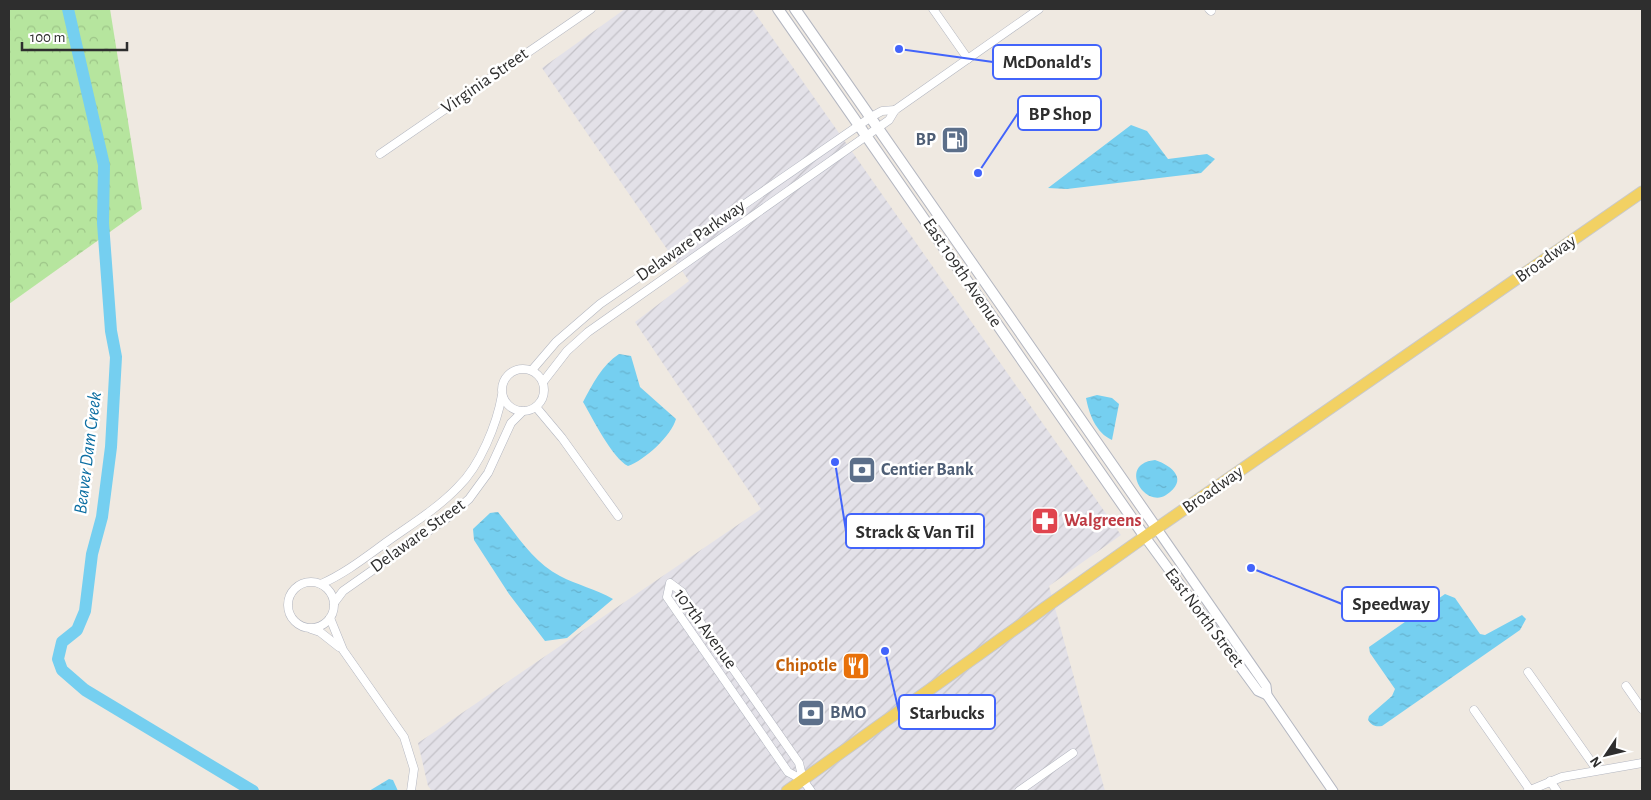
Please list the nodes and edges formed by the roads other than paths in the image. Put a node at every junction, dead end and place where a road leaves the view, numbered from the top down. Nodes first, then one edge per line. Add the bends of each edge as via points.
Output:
1 (591, 9) edge
2 (778, 9) edge
3 (795, 9) edge
4 (933, 9) edge
5 (1039, 9) edge
6 (968, 59) junction
7 (895, 110) junction
8 (871, 117) junction
9 (860, 124) junction
10 (878, 128) junction
11 (868, 135) junction
12 (380, 154) dead end
13 (1642, 192) edge
14 (532, 370) junction
15 (543, 382) junction
16 (502, 395) junction
17 (536, 407) junction
18 (523, 411) junction
19 (618, 516) dead end
20 (1156, 529) junction
21 (1145, 537) junction
22 (321, 584) junction
23 (334, 603) junction
24 (330, 618) junction
25 (310, 629) junction
26 (343, 650) junction
27 (1528, 672) dead end
28 (1626, 686) dead end
29 (1267, 695) junction
30 (1642, 709) edge
31 (1474, 710) dead end
32 (1073, 753) dead end
33 (1642, 763) edge
34 (1597, 770) junction
35 (803, 780) junction
36 (1550, 781) junction
37 (412, 791) edge
38 (787, 791) edge
39 (811, 791) edge
40 (1019, 791) edge
41 (1333, 791) edge
42 (1529, 791) edge
43 (1557, 791) edge

1 - 12 street, Virginia Street
2 - 9 main road, East 109th Avenue
3 - 8 main road, East 109th Avenue
4 - 6 street
5 - 6 street
6 - 7 street
7 - 8 street via 882,111
7 - 10 street via 889,120
8 - 9 street
8 - 10 main road, East 109th Avenue
9 - 11 main road, East 109th Avenue
9 - 14 street, Delaware Parkway via 600,304 556,342
10 - 11 street
10 - 20 main road, East 109th Avenue
11 - 15 street, Delaware Parkway via 588,332 567,351
11 - 21 main road, East 109th Avenue
13 - 20 main road, Broadway
14 - 15 street
14 - 16 street via 512,371 504,382
15 - 17 street via 544,396
16 - 18 street via 510,407
16 - 22 street, Delaware Street via 499,414 490,435 460,486 351,568
17 - 18 street
17 - 19 street
18 - 23 street, Delaware Street via 511,423 488,473 469,499 343,591
20 - 21 main road, Broadway
20 - 29 street, East North Street via 1266,686
21 - 29 street, East North Street via 1258,691
21 - 35 main road, Broadway
22 - 23 street
22 - 25 street via 306,582 298,585 288,597 291,618 303,628
23 - 24 street
24 - 25 street via 325,624
24 - 26 street
25 - 26 street via 331,639
26 - 37 street via 404,737 414,769
27 - 34 street
28 - 30 street
29 - 41 street, East North Street
31 - 42 street
32 - 40 street
33 - 34 street
34 - 36 street
35 - 35 street, 107th Avenue via 799,762 682,592 670,583 667,598 788,772
35 - 38 main road, Broadway
35 - 39 street, 107th Avenue
36 - 42 street
36 - 43 street

